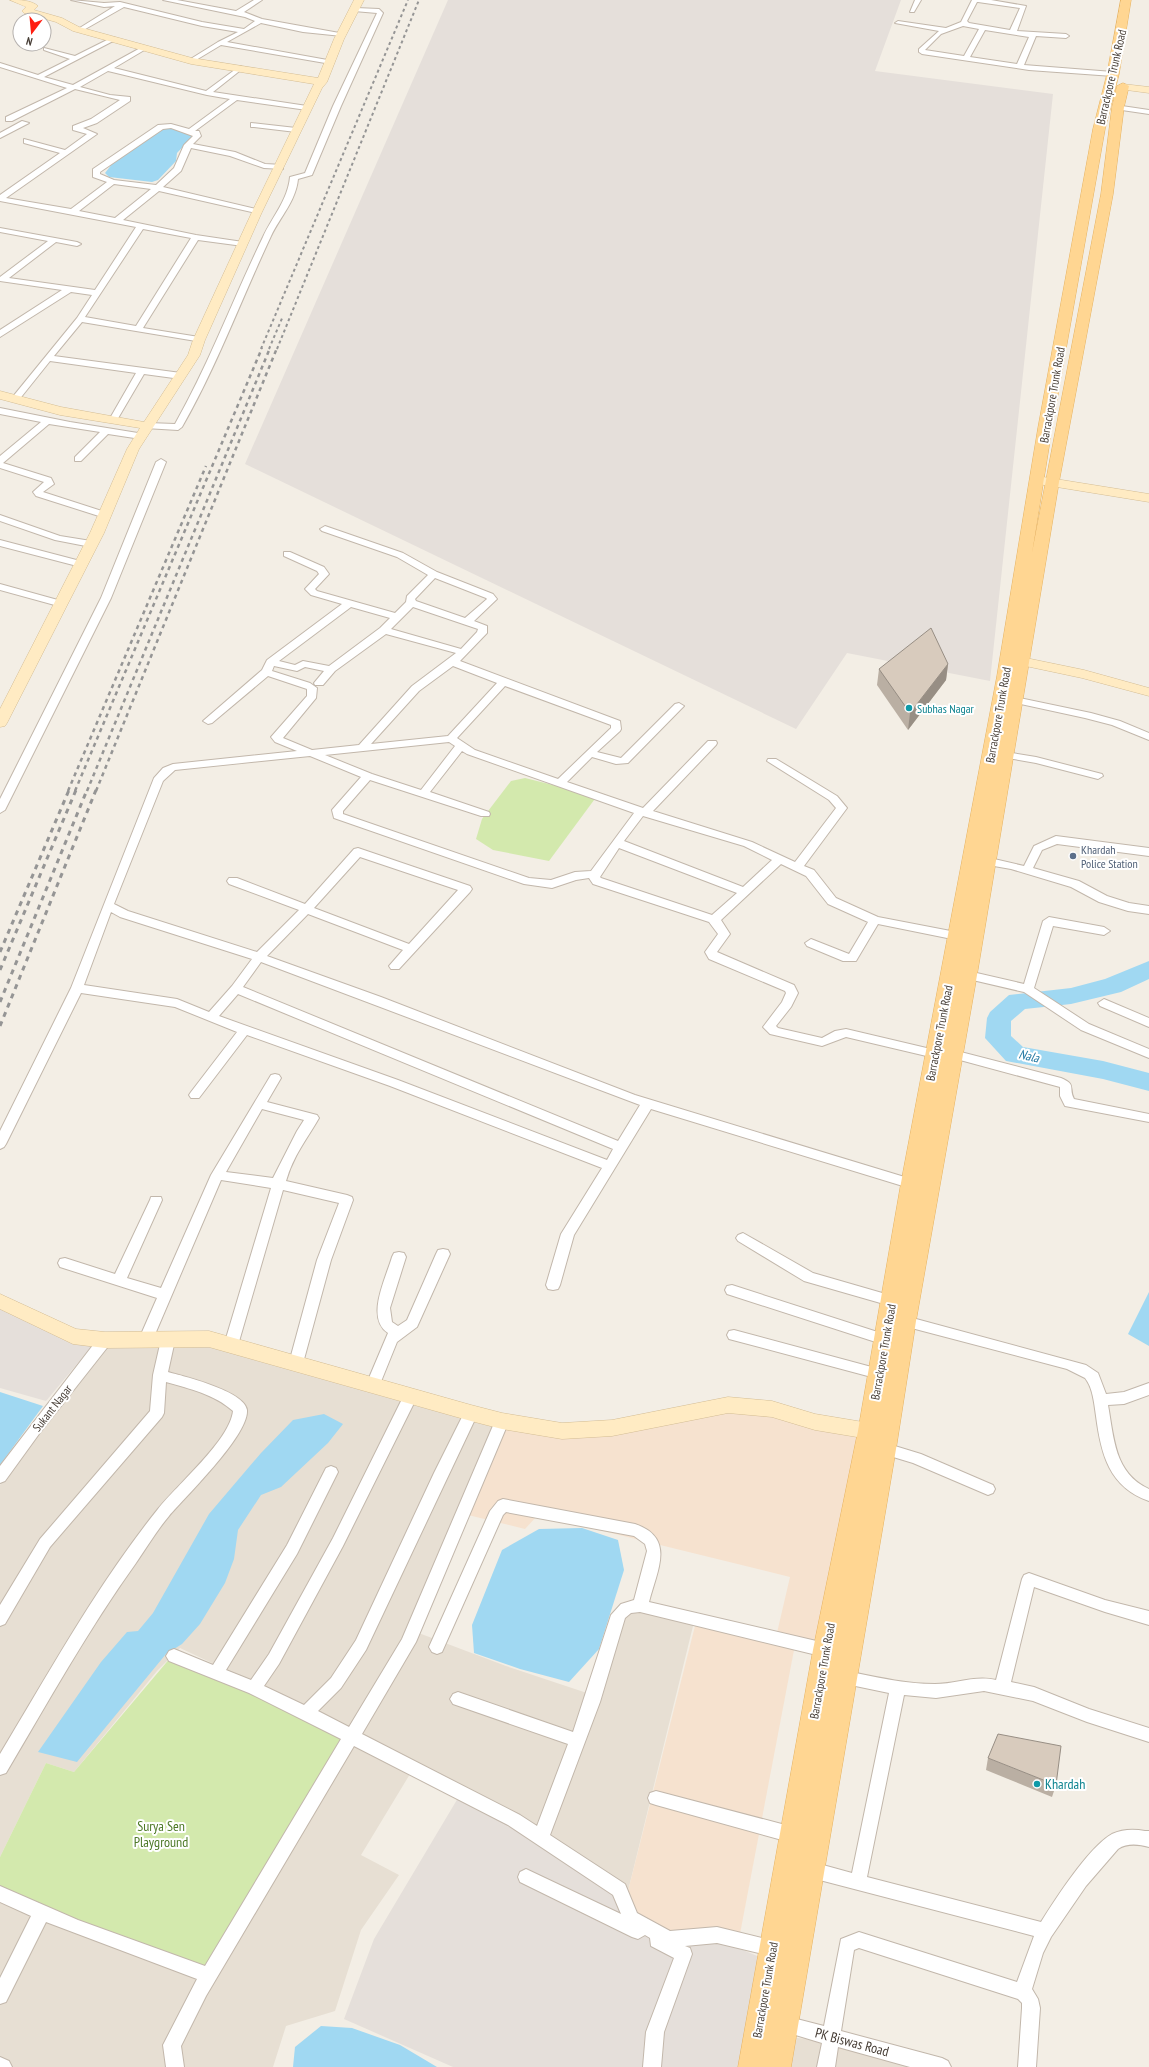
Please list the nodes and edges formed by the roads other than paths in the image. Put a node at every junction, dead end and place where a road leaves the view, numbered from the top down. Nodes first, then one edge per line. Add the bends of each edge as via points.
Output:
1 (15, 0) edge
2 (74, 0) edge
3 (131, 0) edge
4 (166, 0) edge
5 (259, 0) edge
6 (918, 0) edge
7 (976, 0) edge
8 (1126, 0) edge
9 (1135, 0) edge
10 (123, 5) junction
11 (357, 5) edge
12 (912, 11) dead end
13 (238, 13) junction
14 (260, 21) junction
15 (898, 23) dead end
16 (964, 23) junction
17 (983, 28) junction
18 (80, 30) junction
19 (946, 30) junction
20 (1013, 31) junction
21 (245, 32) junction
22 (342, 34) junction
23 (979, 34) junction
24 (1030, 34) junction
25 (1066, 36) dead end
26 (234, 37) junction
27 (113, 39) junction
28 (220, 43) junction
29 (281, 47) dead end
30 (144, 48) junction
31 (52, 50) edge
32 (75, 58) junction
33 (966, 59) junction
34 (192, 60) junction
35 (331, 62) junction
36 (1, 66) edge
37 (1020, 66) junction
38 (106, 68) junction
39 (240, 68) junction
40 (39, 77) junction
41 (1118, 80) junction
42 (322, 82) junction
43 (74, 87) junction
44 (1149, 90) edge
45 (207, 93) junction
46 (234, 98) junction
47 (1118, 107) junction
48 (307, 108) junction
49 (1149, 112) edge
50 (0, 116) edge
51 (9, 119) junction
52 (254, 125) dead end
53 (296, 130) junction
54 (190, 131) junction
55 (0, 136) edge
56 (27, 141) dead end
57 (188, 146) junction
58 (66, 153) junction
59 (280, 167) junction
60 (112, 182) junction
61 (158, 188) junction
62 (0, 198) edge
63 (74, 212) junction
64 (257, 212) junction
65 (117, 221) junction
66 (141, 226) junction
67 (0, 230) edge
68 (12, 233) junction
69 (196, 237) junction
70 (54, 240) junction
71 (0, 241) edge
72 (77, 244) dead end
73 (243, 244) junction
74 (1, 279) edge
75 (70, 289) junction
76 (96, 293) junction
77 (80, 319) junction
78 (138, 329) junction
79 (0, 334) edge
80 (199, 340) junction
81 (47, 358) junction
82 (142, 370) junction
83 (181, 376) junction
84 (0, 395) edge
85 (15, 399) junction
86 (0, 411) edge
87 (113, 420) junction
88 (47, 421) junction
89 (106, 431) junction
90 (145, 431) junction
91 (78, 460) dead end
92 (161, 462) dead end
93 (2, 466) edge
94 (1044, 481) junction
95 (1149, 498) edge
96 (105, 515) junction
97 (0, 518) edge
98 (325, 528) dead end
99 (0, 543) edge
100 (91, 544) junction
101 (287, 554) dead end
102 (81, 564) junction
103 (434, 574) junction
104 (0, 587) edge
105 (411, 603) junction
106 (62, 604) junction
107 (348, 604) junction
108 (397, 617) junction
109 (467, 622) junction
110 (384, 630) junction
111 (462, 652) junction
112 (454, 661) junction
113 (1021, 661) junction
114 (271, 662) junction
115 (331, 669) junction
116 (266, 672) junction
117 (504, 681) junction
118 (319, 683) dead end
119 (1149, 692) edge
120 (1015, 700) junction
121 (679, 706) dead end
122 (208, 721) dead end
123 (0, 723) edge
124 (1149, 737) edge
125 (451, 739) junction
126 (712, 743) dead end
127 (461, 746) junction
128 (362, 748) junction
129 (590, 753) junction
130 (311, 754) junction
131 (1006, 755) junction
132 (772, 761) dead end
133 (368, 776) junction
134 (1098, 776) dead end
135 (560, 783) junction
136 (423, 794) junction
137 (0, 810) edge
138 (643, 812) junction
139 (485, 814) dead end
140 (618, 843) junction
141 (1149, 852) edge
142 (779, 859) junction
143 (979, 860) junction
144 (797, 867) junction
145 (1027, 870) junction
146 (596, 874) junction
147 (234, 881) dead end
148 (744, 892) junction
149 (108, 906) junction
150 (306, 910) junction
151 (1149, 910) edge
152 (713, 919) junction
153 (875, 920) junction
154 (1104, 931) dead end
155 (957, 936) junction
156 (811, 943) dead end
157 (410, 948) junction
158 (259, 957) junction
159 (395, 966) dead end
160 (968, 975) junction
161 (77, 988) junction
162 (236, 989) junction
163 (1028, 989) junction
164 (1104, 1003) dead end
165 (211, 1018) junction
166 (1149, 1023) edge
167 (244, 1031) junction
168 (944, 1054) junction
169 (1149, 1054) edge
170 (275, 1078) dead end
171 (195, 1095) dead end
172 (648, 1103) junction
173 (259, 1104) junction
174 (1149, 1118) edge
175 (0, 1144) edge
176 (621, 1147) junction
177 (610, 1166) junction
178 (217, 1175) junction
179 (911, 1183) junction
180 (279, 1184) junction
181 (929, 1188) junction
182 (156, 1200) dead end
183 (743, 1238) dead end
184 (443, 1254) dead end
185 (399, 1258) dead end
186 (65, 1263) dead end
187 (119, 1280) junction
188 (553, 1285) dead end
189 (732, 1290) dead end
190 (165, 1295) junction
191 (0, 1301) edge
192 (891, 1301) junction
193 (905, 1321) junction
194 (397, 1332) junction
195 (734, 1335) dead end
196 (105, 1340) junction
197 (146, 1340) junction
198 (168, 1340) junction
199 (885, 1340) junction
200 (231, 1345) junction
201 (296, 1364) junction
202 (879, 1374) junction
203 (160, 1375) junction
204 (373, 1385) junction
205 (1149, 1389) edge
206 (411, 1395) junction
207 (1101, 1400) junction
208 (471, 1413) junction
209 (502, 1421) junction
210 (881, 1438) junction
211 (331, 1472) dead end
212 (0, 1477) edge
213 (988, 1489) dead end
214 (1149, 1495) edge
215 (640, 1606) junction
216 (1149, 1618) edge
217 (0, 1619) edge
218 (437, 1647) dead end
219 (824, 1650) junction
220 (174, 1656) dead end
221 (216, 1673) junction
222 (846, 1678) junction
223 (1002, 1687) junction
224 (254, 1688) junction
225 (898, 1688) junction
226 (458, 1699) dead end
227 (306, 1713) junction
228 (1149, 1735) edge
229 (351, 1736) junction
230 (576, 1740) junction
231 (0, 1768) edge
232 (656, 1798) dead end
233 (793, 1835) junction
234 (541, 1838) junction
235 (1149, 1839) edge
236 (812, 1870) junction
237 (526, 1877) dead end
238 (858, 1882) junction
239 (0, 1894) edge
240 (41, 1914) junction
241 (1045, 1931) junction
242 (772, 1948) junction
243 (799, 1952) junction
244 (208, 1975) junction
245 (1023, 1992) junction
246 (0, 1996) edge
247 (785, 2024) junction
248 (830, 2036) junction
249 (173, 2066) edge
250 (652, 2067) edge
251 (752, 2067) edge
252 (777, 2067) edge
253 (826, 2067) edge
254 (942, 2067) edge
255 (1027, 2067) edge

1 - 18 street via 33,6 26,11 59,20
2 - 10 street
3 - 10 street
4 - 13 street
5 - 13 street
6 - 12 street
7 - 16 street
7 - 20 street via 1023,6
8 - 41 main road, Barrackpore Trunk Road
9 - 41 main road, Barrackpore Trunk Road
10 - 18 street
10 - 21 street
11 - 22 street
11 - 90 street via 380,13 336,106 308,175 294,177 294,187 272,225 198,393 178,427
13 - 14 street
14 - 21 street
14 - 22 street via 303,30
15 - 19 street
16 - 17 street
16 - 19 street
17 - 20 street
17 - 23 street
18 - 27 street
19 - 23 street
19 - 33 street via 939,33 921,50 922,52
20 - 24 street
21 - 26 street
22 - 35 street
23 - 33 street
24 - 25 street
24 - 37 street via 1033,37 1032,41
26 - 28 street
26 - 29 street
27 - 30 street
27 - 32 street
28 - 34 street
28 - 35 street
30 - 34 street
30 - 38 street
31 - 32 street
32 - 40 street
33 - 37 street
34 - 39 street
35 - 42 street
36 - 40 street
37 - 41 street
38 - 43 street
38 - 45 street
39 - 42 street
39 - 45 street
40 - 43 street
41 - 44 street
41 - 47 main road, Barrackpore Trunk Road
41 - 94 main road, Barrackpore Trunk Road via 1099,129
42 - 48 street
43 - 51 street
43 - 58 street via 109,97 127,99 94,121 76,128 93,134
45 - 46 street
46 - 48 street
46 - 54 street
47 - 49 street
47 - 94 main road, Barrackpore Trunk Road via 1107,194
48 - 53 street
50 - 51 street
51 - 55 street via 25,123
52 - 53 street
53 - 59 street
54 - 57 street via 197,136
54 - 60 street via 164,126 144,136 96,171 96,175
56 - 58 street
57 - 59 street via 232,154 264,166
57 - 61 street via 178,168
58 - 62 street
59 - 64 street
60 - 61 street
60 - 63 street
61 - 64 street
61 - 65 street
62 - 63 street
63 - 65 street
64 - 73 street
65 - 66 street
66 - 69 street
66 - 76 street
67 - 68 street
68 - 70 street
68 - 71 street
69 - 73 street
69 - 78 street
70 - 72 street
70 - 74 street
73 - 80 street
74 - 75 street
75 - 76 street
75 - 79 street
76 - 77 street
77 - 78 street
77 - 81 street
78 - 80 street
80 - 83 street via 194,355
81 - 82 street
81 - 85 street
82 - 83 street
82 - 87 street
83 - 90 street
84 - 85 street
85 - 87 street via 60,411
86 - 88 street
87 - 90 street
88 - 89 street
88 - 93 street
89 - 90 street
89 - 91 street
90 - 96 street via 133,449
92 - 137 street via 106,598
93 - 96 street via 48,480 49,484 38,492 39,494
94 - 95 street
94 - 113 main road, Barrackpore Trunk Road
94 - 143 main road, Barrackpore Trunk Road via 1005,676
96 - 100 street
97 - 100 street via 58,538
98 - 103 street via 400,555
99 - 102 street
100 - 102 street
101 - 107 street via 321,569 324,574 310,590
102 - 106 street
103 - 105 street via 410,598
103 - 109 street via 490,596 492,599
104 - 106 street
105 - 108 street
105 - 109 street
106 - 123 street
107 - 108 street
107 - 114 street
108 - 110 street
109 - 111 street via 483,628 482,633
110 - 111 street
110 - 115 street
111 - 112 street
112 - 117 street
112 - 128 street via 418,685
113 - 119 street via 1084,674
113 - 120 main road, Barrackpore Trunk Road
114 - 115 street via 297,668 303,664
114 - 116 street
115 - 118 street
116 - 122 street
116 - 130 street via 312,688 312,696 276,737
117 - 125 street
117 - 129 street via 616,723 616,729
120 - 124 street via 1116,723
120 - 131 main road, Barrackpore Trunk Road
121 - 129 street via 624,761
125 - 127 street
125 - 128 street
126 - 138 street
127 - 135 street via 471,752
127 - 136 street
128 - 130 street
129 - 135 street
130 - 133 street
130 - 149 street via 180,765 167,770 158,780
131 - 134 street
131 - 143 main road, Barrackpore Trunk Road
132 - 144 street via 833,798 842,808
133 - 136 street
133 - 146 street via 338,810 338,816 528,881 552,884 575,876
135 - 138 street
136 - 139 street
138 - 140 street
138 - 142 street via 748,844
140 - 146 street
140 - 148 street
141 - 145 street via 1056,840 1038,848
142 - 144 street
142 - 148 street
143 - 145 street
143 - 155 main road, Barrackpore Trunk Road
143 - 160 main road, Barrackpore Trunk Road
144 - 153 street via 810,872 832,901
145 - 151 street via 1075,884 1103,899
146 - 152 street via 594,877 597,881
147 - 150 street
148 - 152 street via 720,916
149 - 158 street via 124,914
149 - 161 street
150 - 157 street
150 - 157 street via 358,852 466,889
150 - 158 street
152 - 168 street via 724,934 711,952 713,956 790,988 792,993 786,1004 770,1024 774,1031 822,1042 836,1034 846,1033
153 - 155 street
153 - 156 street via 852,958
154 - 163 street via 1049,922
155 - 168 main road, Barrackpore Trunk Road
157 - 159 street
158 - 162 street
158 - 172 street
160 - 163 street
160 - 168 main road, Barrackpore Trunk Road
161 - 165 street via 176,1003
161 - 175 street
162 - 165 street
162 - 176 street
163 - 169 street via 1085,1027
164 - 166 street
165 - 167 street
167 - 171 street
167 - 177 street via 394,1083
168 - 174 street via 1057,1081 1066,1085 1069,1103
168 - 179 main road, Barrackpore Trunk Road
168 - 181 main road, Barrackpore Trunk Road
170 - 173 street
172 - 176 street
172 - 179 street
173 - 178 street
173 - 180 street via 313,1118 289,1158
176 - 177 street
177 - 188 street via 568,1234
178 - 180 street
178 - 190 street
179 - 181 street
179 - 192 main road, Barrackpore Trunk Road
180 - 200 street
180 - 201 street via 347,1200 337,1222 311,1305
181 - 193 main road, Barrackpore Trunk Road
182 - 187 street
183 - 192 street via 809,1277
184 - 194 street via 412,1323 408,1328
185 - 194 street via 383,1308 386,1325
186 - 187 street
187 - 190 street
189 - 199 street
190 - 197 street
191 - 196 street via 73,1336
192 - 199 main road, Barrackpore Trunk Road
193 - 207 street via 1063,1363 1089,1373 1097,1386
193 - 210 main road, Barrackpore Trunk Road
194 - 204 street via 391,1340
195 - 202 street
196 - 197 street
196 - 212 street, Sukant Nagar
197 - 198 street
198 - 200 street via 209,1339
198 - 203 street
199 - 202 main road, Barrackpore Trunk Road
200 - 201 street
201 - 204 street
202 - 210 main road, Barrackpore Trunk Road
203 - 217 street via 157,1413 45,1543
203 - 231 street via 234,1402 240,1409 239,1418 224,1444 163,1513 106,1593
204 - 206 street
205 - 207 street via 1124,1398
206 - 208 street
206 - 224 street via 338,1542 274,1659
207 - 214 street via 1106,1439 1114,1465 1123,1480
208 - 209 street
208 - 227 street via 361,1645 336,1683
209 - 210 street via 562,1431 612,1428 728,1405 772,1409
209 - 229 street via 408,1642
210 - 213 street via 916,1458
210 - 219 main road, Barrackpore Trunk Road
210 - 222 main road, Barrackpore Trunk Road
211 - 221 street via 294,1547
215 - 218 street via 654,1551 654,1543 647,1535 635,1530 503,1505 497,1511
215 - 219 street
215 - 230 street via 629,1606 620,1615 592,1702
216 - 223 street via 1105,1606 1029,1579
219 - 233 main road, Barrackpore Trunk Road
220 - 221 street
221 - 224 street
222 - 225 street
222 - 236 main road, Barrackpore Trunk Road
223 - 225 street via 984,1684 936,1690
223 - 228 street via 1034,1694
224 - 227 street
225 - 238 street
226 - 230 street
227 - 229 street
229 - 234 street via 514,1820
229 - 244 street
230 - 234 street
232 - 233 street
233 - 242 main road, Barrackpore Trunk Road
234 - 242 street via 619,1890 631,1919 669,1939 717,1935
235 - 241 street via 1118,1839 1102,1851
236 - 238 street
236 - 243 main road, Barrackpore Trunk Road
237 - 250 street via 684,1954 655,2032
238 - 241 street
239 - 240 street
240 - 244 street
240 - 246 street
241 - 245 street via 1034,1955
242 - 243 street
242 - 251 main road, Barrackpore Trunk Road
243 - 247 main road, Barrackpore Trunk Road
244 - 249 street via 172,2045
245 - 248 street via 867,1942 852,1941 847,1945
245 - 255 street via 1030,1998 1031,2008
247 - 248 street, PK Biswas Road
247 - 252 main road, Barrackpore Trunk Road
248 - 253 street
248 - 254 street, PK Biswas Road

